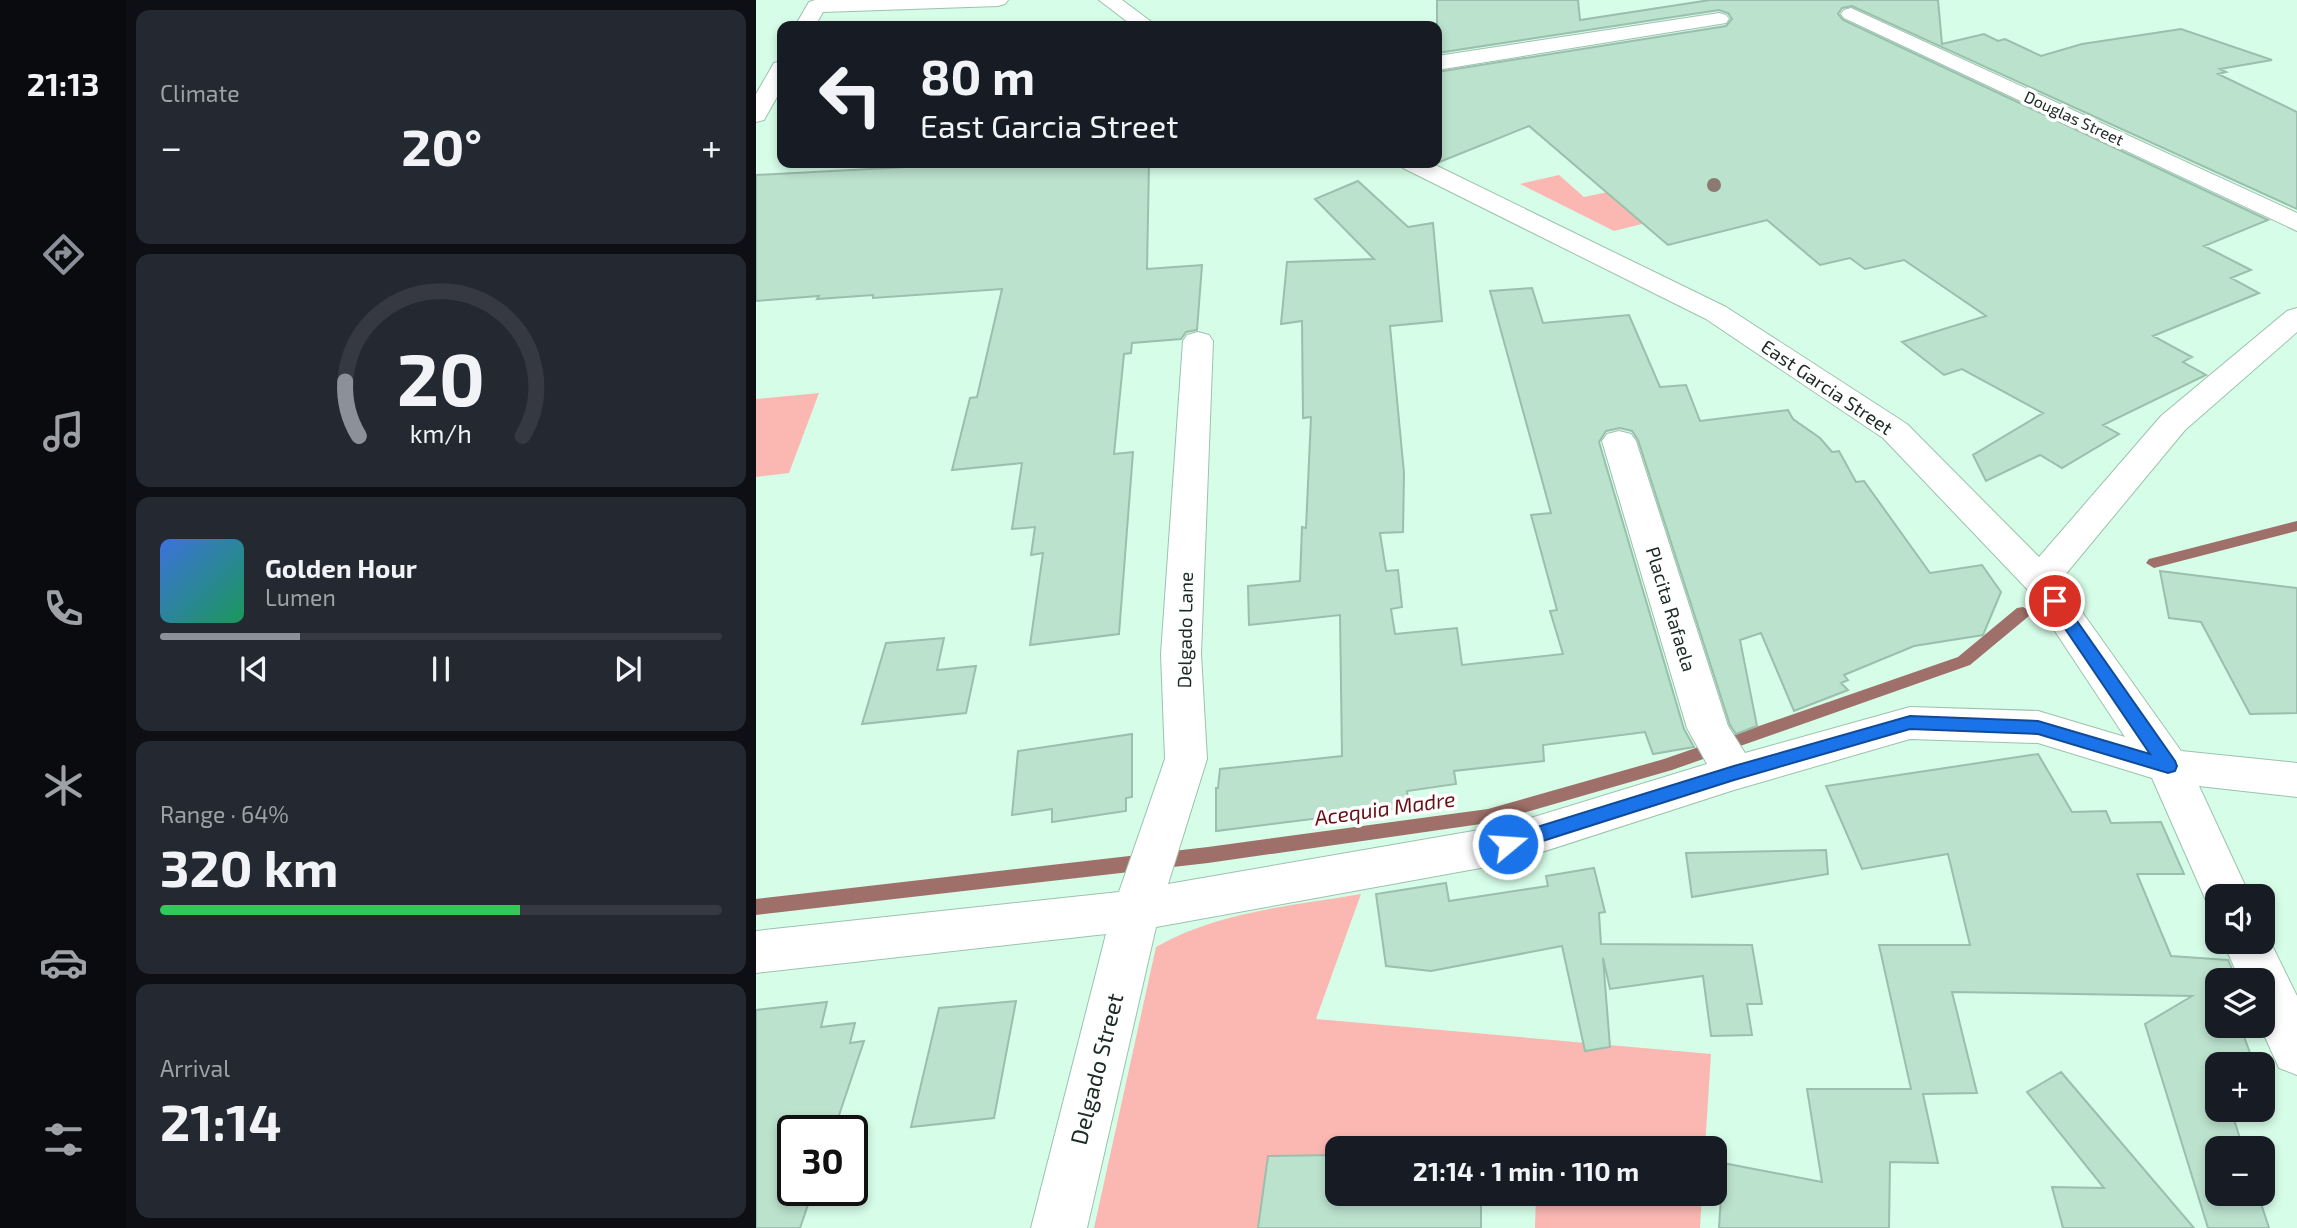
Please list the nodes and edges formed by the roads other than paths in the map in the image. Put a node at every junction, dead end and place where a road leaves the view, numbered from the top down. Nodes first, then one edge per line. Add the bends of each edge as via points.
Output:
1 (998, 0) edge
2 (1149, 2) edge
3 (1114, 3) edge
4 (1851, 14) dead end
5 (1719, 19) dead end
6 (808, 21) edge
7 (1139, 21) edge
8 (1442, 62) edge
9 (777, 77) edge
10 (756, 116) edge
11 (1422, 168) edge
12 (2297, 223) edge
13 (2297, 317) edge
14 (1198, 341) dead end
15 (1619, 441) dead end
16 (2040, 580) junction
17 (2168, 766) junction
18 (1734, 773) junction
19 (2297, 780) edge
20 (2222, 884) edge
21 (1136, 910) junction
22 (756, 952) edge
23 (2253, 954) edge
24 (2297, 1051) edge
25 (1059, 1228) edge

1 - 6 street via 816,6
2 - 3 street
3 - 7 street
4 - 12 street, Douglas Street
5 - 8 street
9 - 10 street
11 - 16 street, East Garcia Street via 1716,313 1895,431
13 - 16 street via 2173,424
14 - 21 street, Delgado Lane via 1181,654 1186,759
15 - 18 street, Placita Rafaela via 1708,728
16 - 17 street, East Garcia Street
17 - 18 street via 2038,727 1910,723
17 - 19 street
17 - 20 street, East Garcia Street
18 - 21 street via 1508,844
21 - 22 street
21 - 25 street, Delgado Street
23 - 24 street

